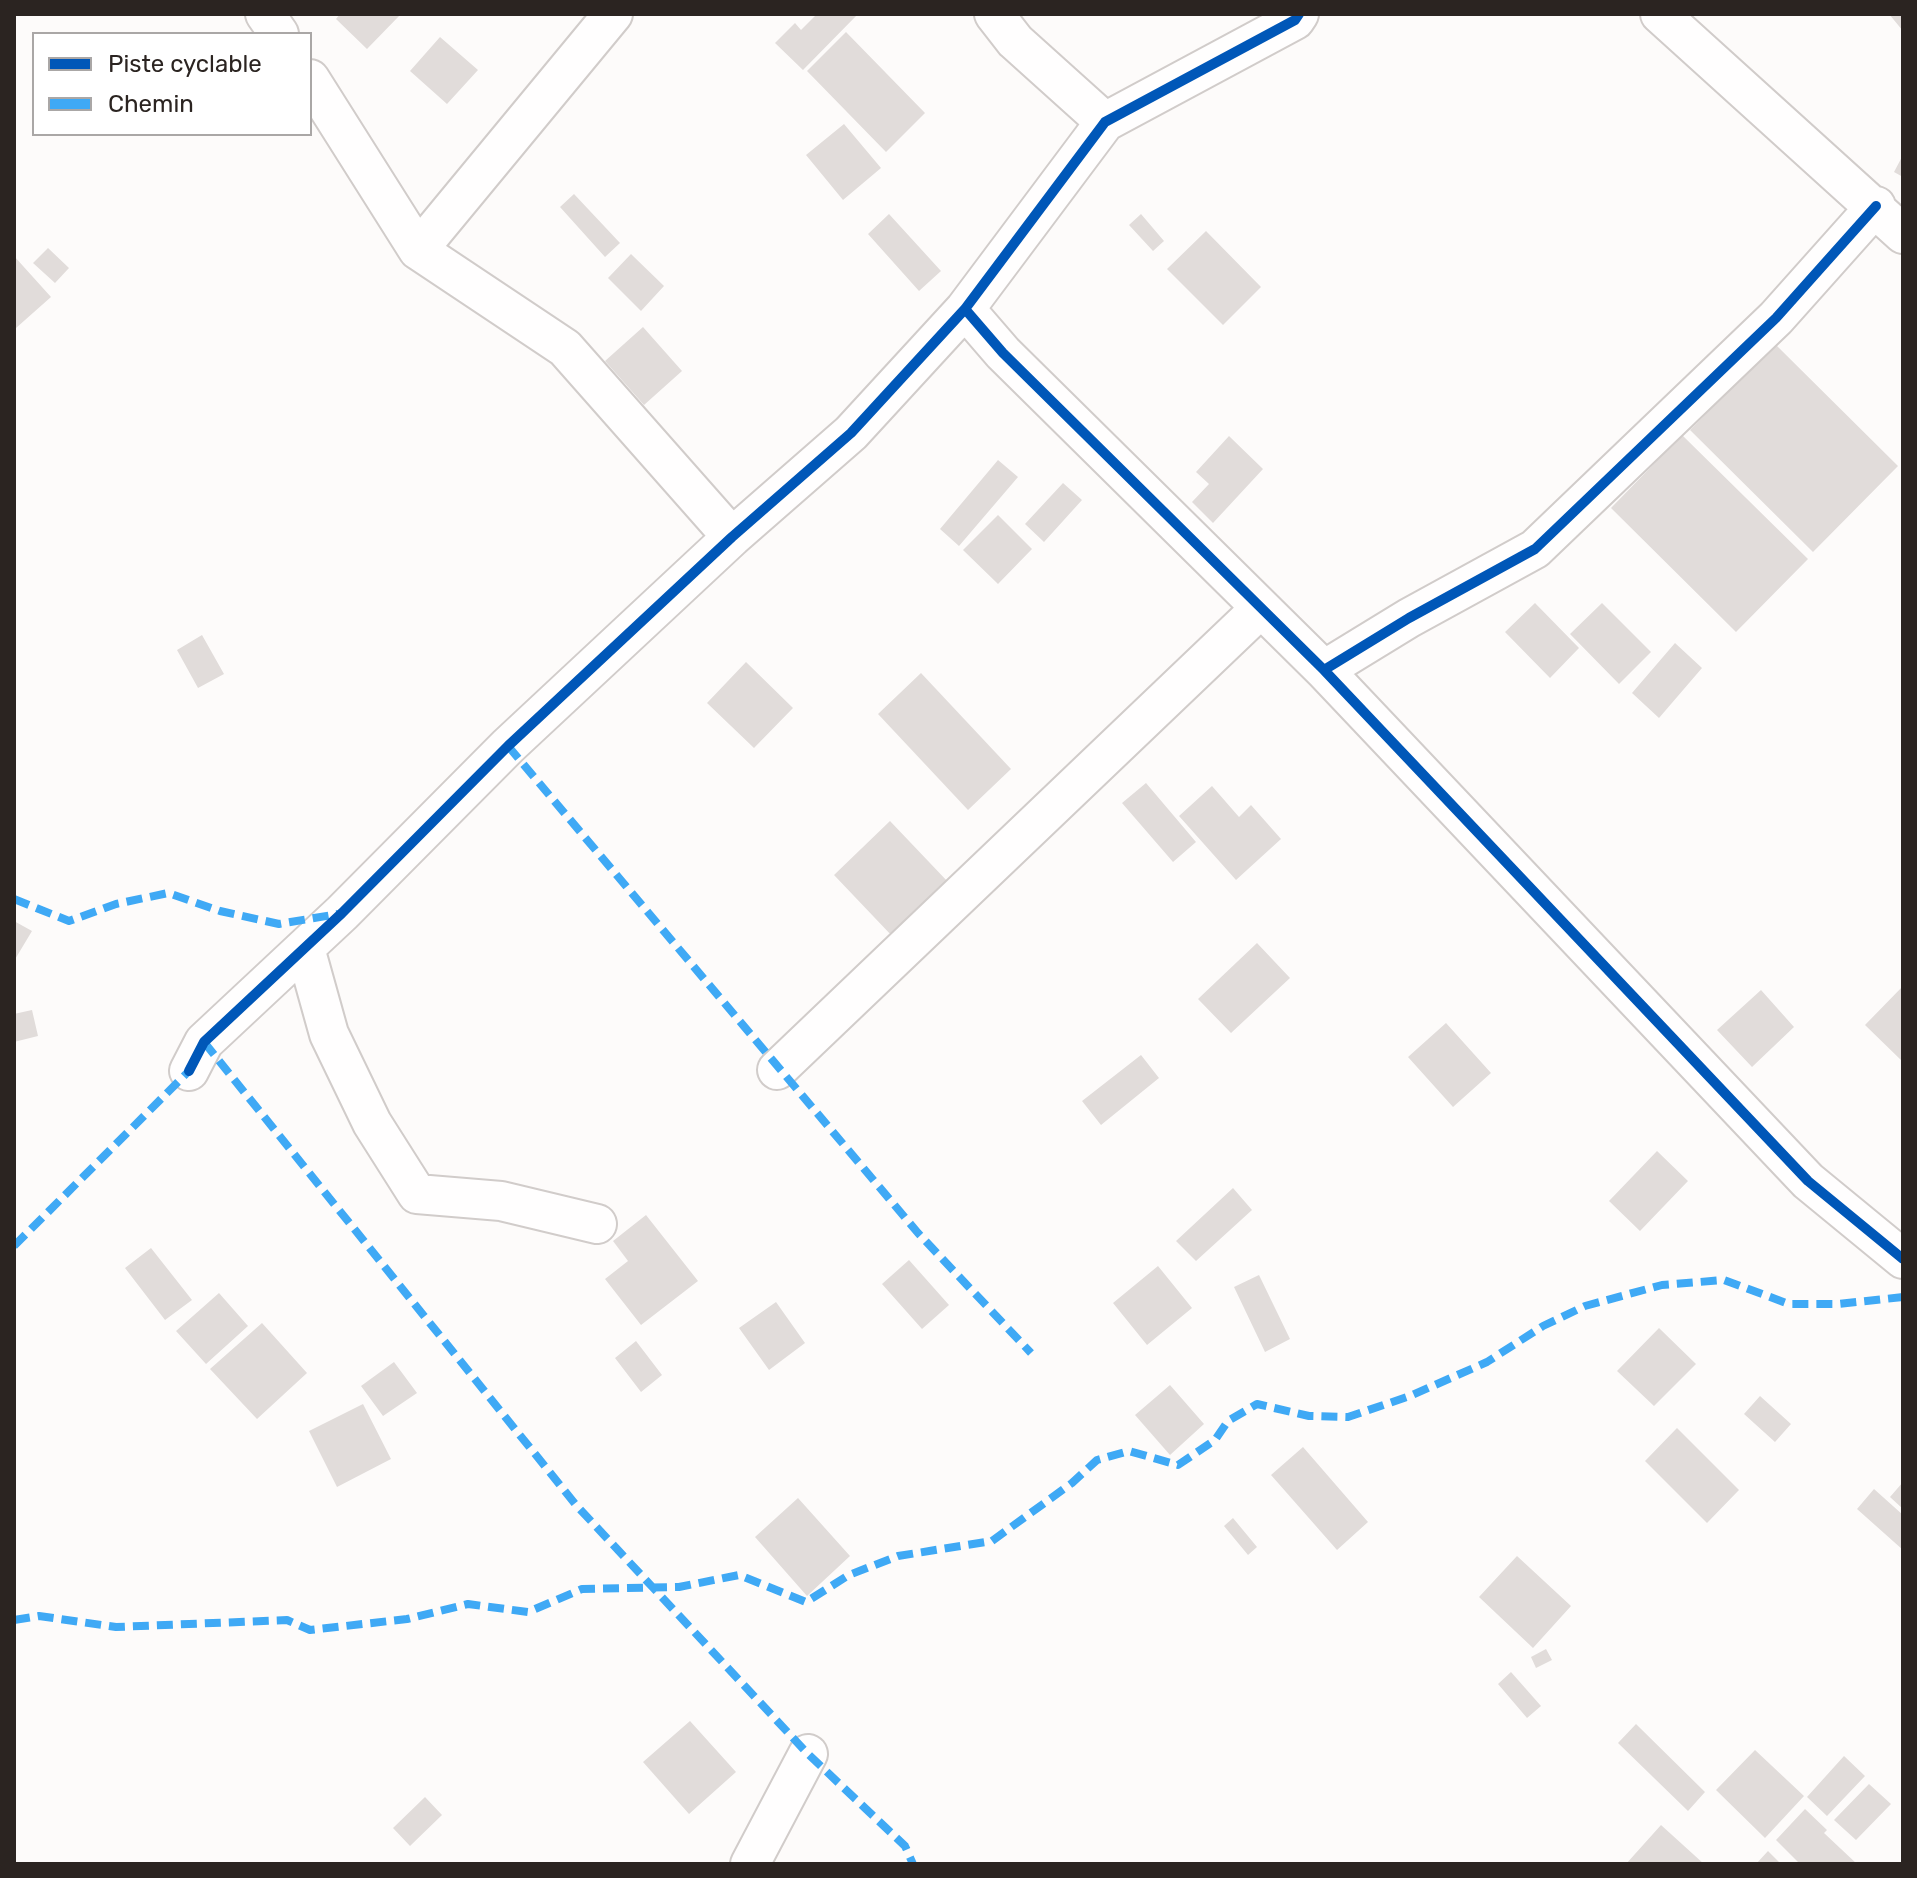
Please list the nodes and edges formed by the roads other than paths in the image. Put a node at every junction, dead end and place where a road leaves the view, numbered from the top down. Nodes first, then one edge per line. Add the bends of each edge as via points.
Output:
1 (265, 14) edge
2 (613, 14) edge
3 (994, 14) edge
4 (1299, 14) edge
5 (1660, 14) edge
6 (278, 32) edge
7 (312, 82) edge
8 (1105, 122) junction
9 (1876, 206) junction
10 (1903, 234) edge
11 (418, 250) junction
12 (965, 309) junction
13 (732, 537) junction
14 (1261, 608) junction
15 (1324, 670) junction
16 (305, 948) junction
17 (777, 1070) dead end
18 (189, 1071) dead end
19 (597, 1224) dead end
20 (1903, 1259) edge
21 (808, 1754) dead end
22 (750, 1864) edge

1 - 6 street
2 - 11 street
3 - 8 street via 1015,41
4 - 8 street
5 - 9 street
7 - 11 street
8 - 12 street
9 - 10 street
9 - 15 street via 1776,318 1535,549
11 - 13 street via 565,348
12 - 13 street via 851,433
12 - 14 street
13 - 16 street via 508,746
14 - 15 street
14 - 17 street
15 - 20 street via 1808,1181
16 - 18 street via 204,1042
16 - 19 street via 329,1034 372,1123 417,1194 501,1201
21 - 22 street

